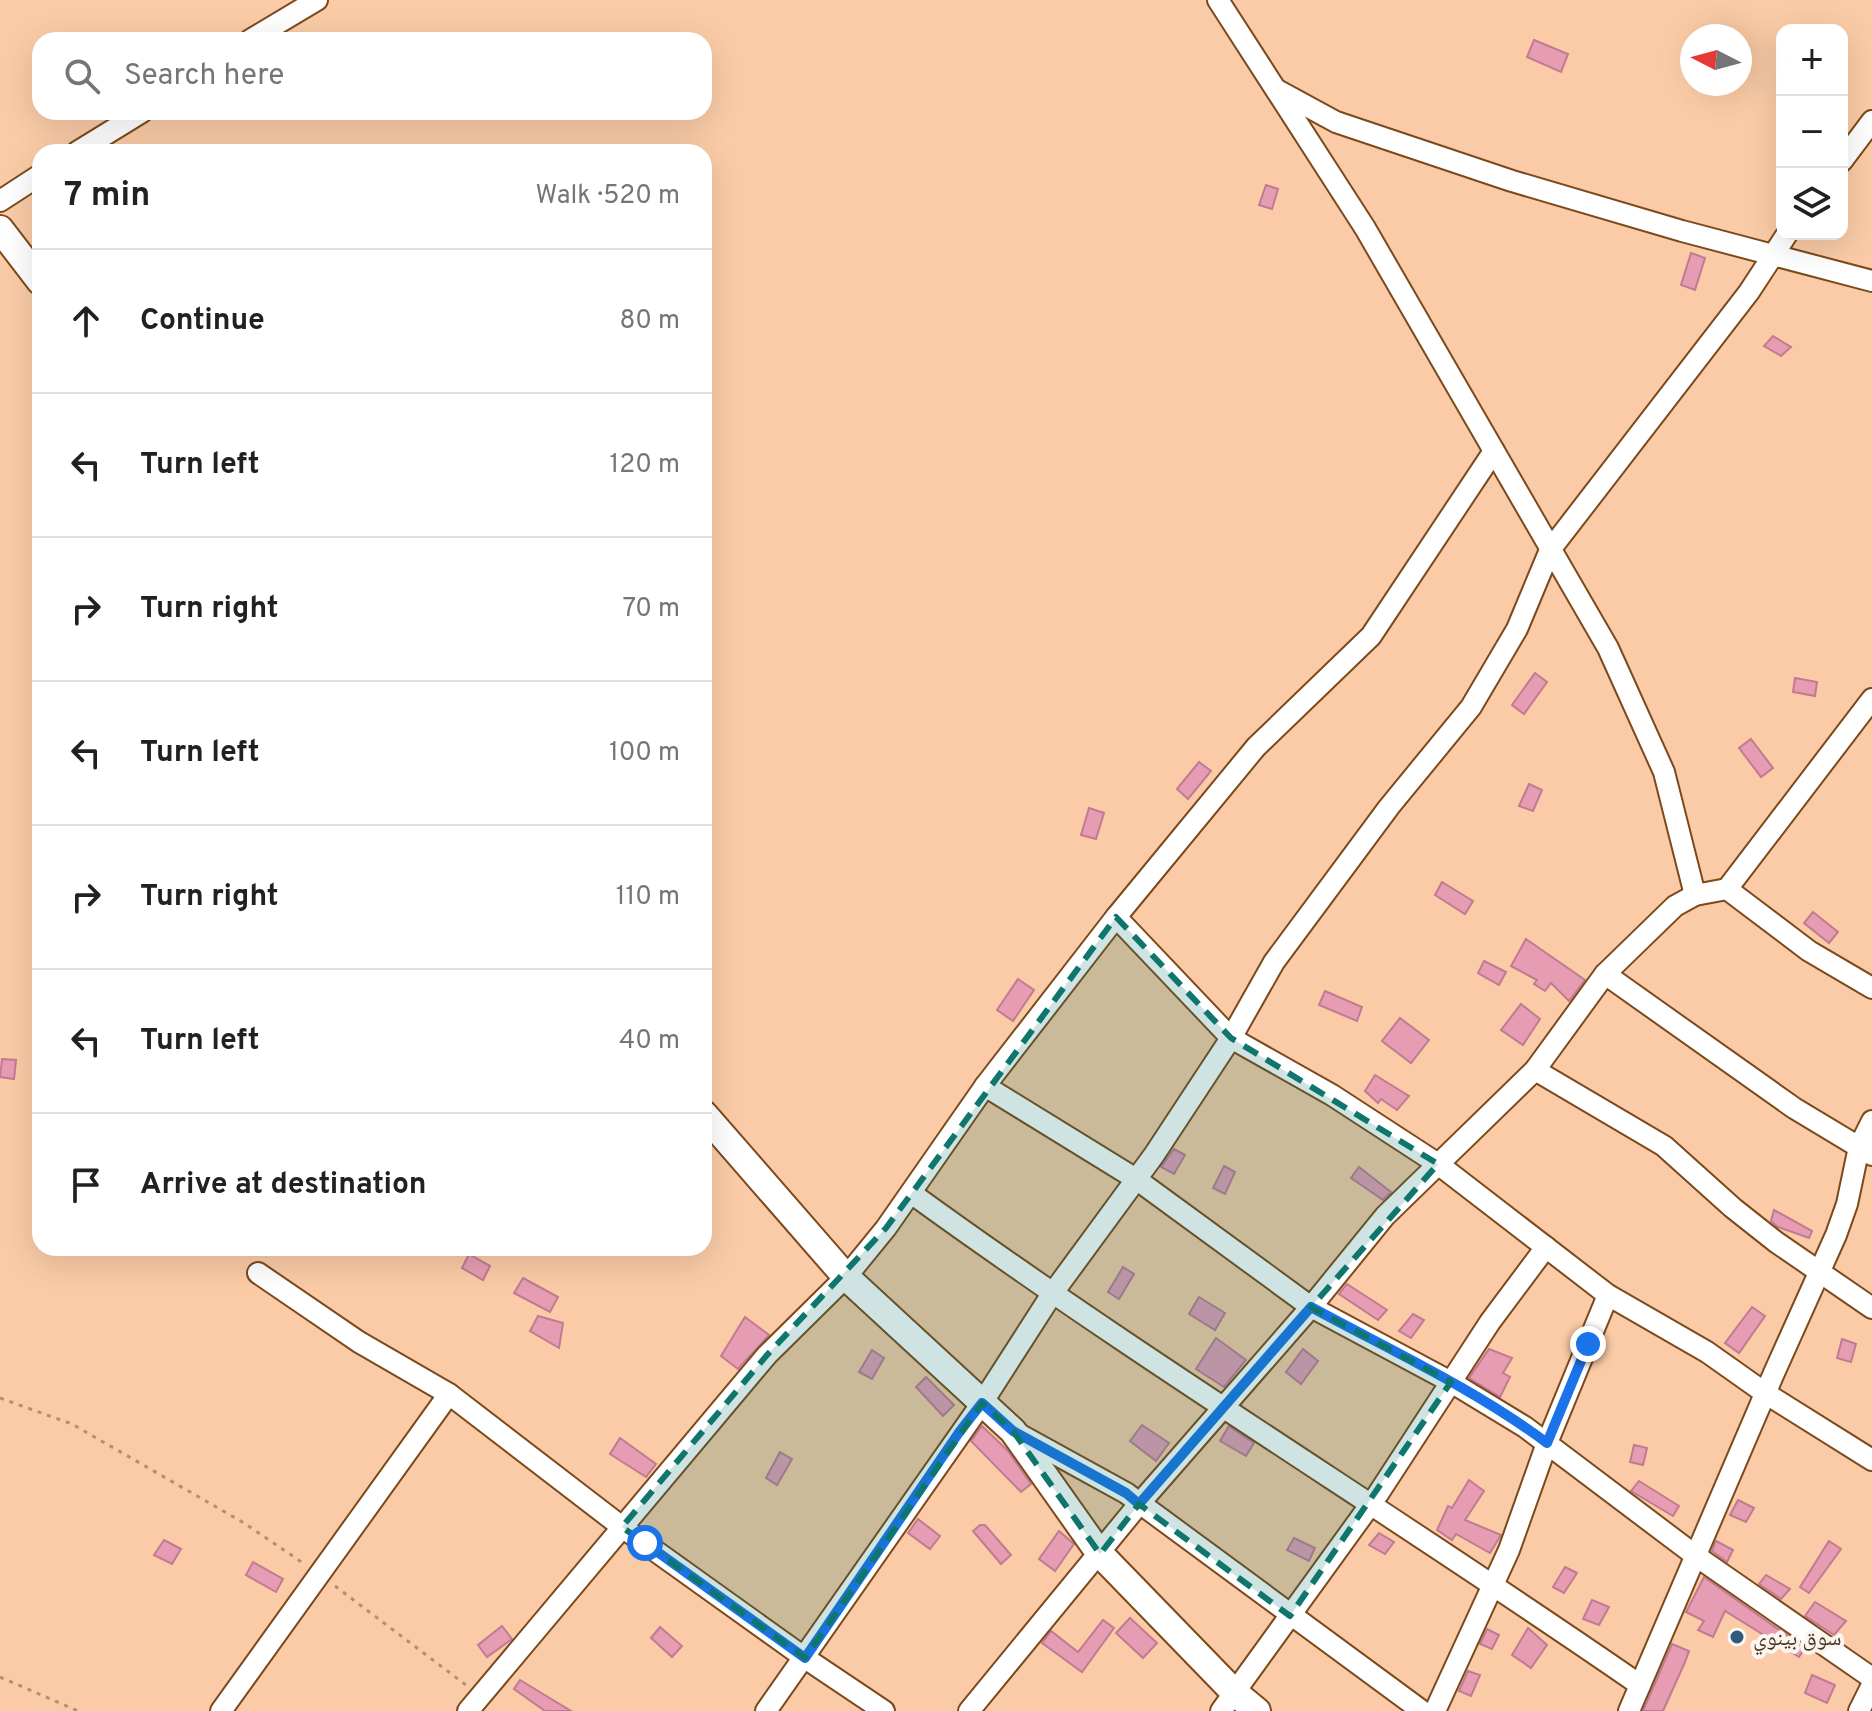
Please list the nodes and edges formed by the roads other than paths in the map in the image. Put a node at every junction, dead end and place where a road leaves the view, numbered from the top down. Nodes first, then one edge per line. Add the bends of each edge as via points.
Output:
1 (317, 0) edge
2 (1218, 0) edge
3 (263, 32) edge
4 (1275, 89) junction
5 (129, 120) edge
6 (1872, 121) edge
7 (90, 144) edge
8 (1848, 153) edge
9 (32, 180) edge
10 (0, 201) edge
11 (0, 229) edge
12 (1782, 240) edge
13 (1771, 255) junction
14 (32, 271) edge
15 (1872, 281) edge
16 (1494, 451) junction
17 (1550, 550) junction
18 (1872, 699) edge
19 (1727, 889) junction
20 (1695, 895) junction
21 (1116, 917) junction
22 (1605, 974) junction
23 (1872, 988) edge
24 (1231, 1038) junction
25 (1535, 1070) junction
26 (985, 1086) junction
27 (1872, 1121) edge
28 (712, 1123) edge
29 (1866, 1151) edge
30 (1438, 1164) junction
31 (1136, 1179) junction
32 (911, 1193) junction
33 (1546, 1247) junction
34 (1819, 1271) junction
35 (258, 1273) dead end
36 (846, 1277) junction
37 (1052, 1294) junction
38 (1608, 1295) junction
39 (1311, 1307) junction
40 (1872, 1308) edge
41 (1451, 1382) junction
42 (1765, 1393) junction
43 (449, 1394) junction
44 (982, 1403) junction
45 (1224, 1407) junction
46 (1013, 1431) junction
47 (1547, 1443) junction
48 (1872, 1460) edge
49 (1139, 1504) junction
50 (1370, 1504) junction
51 (622, 1527) junction
52 (1100, 1554) junction
53 (1696, 1556) junction
54 (1493, 1583) junction
55 (1290, 1616) junction
56 (805, 1658) junction
57 (1872, 1678) edge
58 (1640, 1685) junction
59 (1872, 1685) edge
60 (1227, 1702) edge
61 (474, 1703) edge
62 (221, 1711) edge
63 (766, 1711) edge
64 (884, 1711) edge
65 (969, 1711) edge
66 (1257, 1711) edge
67 (1422, 1711) edge
68 (1435, 1711) edge
69 (1629, 1711) edge
70 (1859, 1711) edge

1 - 3 street
2 - 4 street
4 - 13 street via 1336,122
4 - 16 street via 1365,228
5 - 7 street
6 - 8 street
9 - 10 street
11 - 14 street
12 - 13 street
13 - 15 street
13 - 17 street via 1749,292
16 - 17 street
16 - 21 street via 1371,636 1256,747
17 - 20 street via 1608,648 1664,772
17 - 24 street via 1517,629 1471,707 1319,899 1274,962
18 - 19 street
19 - 20 street
19 - 23 street via 1809,951
20 - 22 street via 1675,906
21 - 24 street
21 - 26 street
22 - 25 street
22 - 29 street via 1794,1108
24 - 30 street
24 - 31 street
25 - 30 street
25 - 34 street via 1664,1146 1733,1208
26 - 31 street
26 - 32 street
27 - 29 street
28 - 36 street
29 - 34 street
30 - 33 street
30 - 39 street via 1385,1216
31 - 37 street
31 - 39 street
32 - 36 street
32 - 37 street
33 - 38 street
33 - 41 street
34 - 40 street
34 - 42 street
35 - 43 street via 359,1342
36 - 44 street
36 - 51 street via 767,1355
37 - 44 street
37 - 45 street
38 - 42 street via 1707,1352
38 - 47 street
39 - 41 street
39 - 45 street
41 - 47 street
41 - 50 street
42 - 48 street
42 - 53 street
43 - 51 street
43 - 62 street
44 - 46 street
44 - 56 street
45 - 49 street
45 - 50 street
46 - 49 street
46 - 52 street
47 - 53 street
47 - 54 street
49 - 52 street
49 - 55 street
50 - 54 street
50 - 55 street
51 - 56 street
51 - 61 street
52 - 60 street
52 - 65 street
53 - 57 street
53 - 58 street
54 - 58 street
54 - 68 street
55 - 60 street
55 - 67 street
56 - 63 street
56 - 64 street
58 - 69 street
59 - 70 street
60 - 66 street

